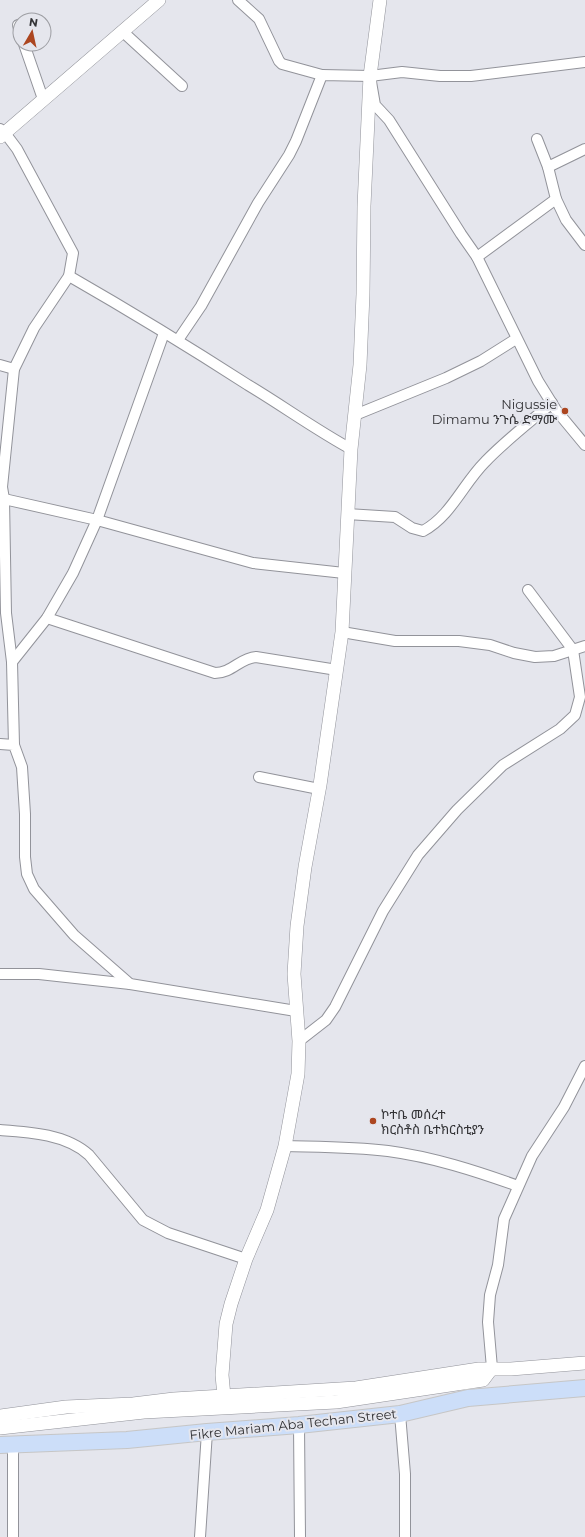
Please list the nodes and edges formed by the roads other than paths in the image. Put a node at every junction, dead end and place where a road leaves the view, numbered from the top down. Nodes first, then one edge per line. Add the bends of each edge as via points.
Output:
1 (159, 0) edge
2 (238, 0) edge
3 (380, 0) edge
4 (122, 31) junction
5 (27, 52) edge
6 (585, 62) edge
7 (322, 74) junction
8 (370, 76) junction
9 (182, 86) dead end
10 (43, 99) junction
11 (2, 133) edge
12 (537, 139) dead end
13 (585, 149) edge
14 (548, 167) junction
15 (556, 199) junction
16 (585, 245) edge
17 (477, 257) junction
18 (69, 276) junction
19 (164, 333) junction
20 (516, 339) junction
21 (178, 340) junction
22 (0, 364) edge
23 (14, 369) junction
24 (552, 403) junction
25 (355, 415) junction
26 (585, 445) edge
27 (351, 449) junction
28 (1, 487) edge
29 (4, 499) junction
30 (347, 514) junction
31 (97, 520) junction
32 (344, 573) junction
33 (528, 590) dead end
34 (47, 618) junction
35 (342, 632) junction
36 (585, 646) edge
37 (573, 650) junction
38 (12, 662) junction
39 (337, 670) junction
40 (0, 744) edge
41 (14, 745) junction
42 (259, 777) dead end
43 (319, 789) junction
44 (0, 974) edge
45 (130, 984) junction
46 (296, 1011) junction
47 (299, 1042) junction
48 (585, 1066) edge
49 (0, 1130) edge
50 (285, 1146) junction
51 (518, 1186) junction
52 (246, 1259) junction
53 (585, 1364) edge
54 (492, 1368) junction
55 (585, 1388) edge
56 (224, 1402) junction
57 (400, 1414) junction
58 (0, 1416) edge
59 (299, 1425) junction
60 (0, 1428) edge
61 (207, 1432) junction
62 (6, 1444) edge
63 (13, 1537) edge
64 (200, 1537) edge
65 (300, 1537) edge
66 (405, 1537) edge

1 - 4 street
2 - 7 street via 259,19 282,64
3 - 8 street
4 - 9 street
4 - 10 street
5 - 10 street
6 - 8 street via 471,76 402,72
7 - 8 street
7 - 21 street via 289,155 258,203 201,306
8 - 17 street via 375,105 388,120
8 - 25 street via 360,365
10 - 11 street
11 - 18 street via 17,149 73,253
12 - 14 street
13 - 14 street
14 - 15 street
15 - 16 street via 566,220
15 - 17 street
17 - 20 street
18 - 19 street
18 - 23 street via 34,328
19 - 21 street
19 - 31 street
20 - 24 street
20 - 25 street via 481,361 446,378
21 - 27 street
22 - 23 street
23 - 28 street
24 - 26 street
24 - 30 street via 484,463 432,526 423,531 412,528 395,517
25 - 27 street
27 - 30 street
28 - 29 street
29 - 31 street
29 - 38 street via 6,613
30 - 32 street
31 - 32 street via 253,562
31 - 34 street via 73,572
32 - 35 street
33 - 37 street
34 - 38 street
34 - 39 street via 215,673 229,671 248,657
35 - 37 street via 395,641 467,642 490,645 535,657 554,656
35 - 39 street
36 - 37 street
37 - 47 street via 580,697 575,715 560,730 503,765 457,810 418,855 383,911 335,1007 326,1020
38 - 41 street
39 - 43 street
40 - 41 street
41 - 45 street via 22,767 25,857 27,874 34,889 74,935
42 - 43 street
43 - 46 street via 297,926 294,974
44 - 45 street via 39,974
45 - 46 street
46 - 47 street
47 - 50 street via 298,1074
48 - 51 street via 564,1107 532,1156
49 - 52 street via 34,1132 82,1149 143,1220 168,1233
50 - 51 street via 388,1151 440,1161
50 - 52 street via 267,1210
51 - 54 street via 504,1219 498,1265 490,1295 488,1322
52 - 56 street via 226,1324 222,1375
53 - 54 street
54 - 56 street via 451,1372 356,1388
55 - 57 main road, Fikre Mariam Aba Techan Street via 468,1398
56 - 58 street via 174,1399 66,1407
56 - 60 street
57 - 59 main road, Fikre Mariam Aba Techan Street
57 - 66 street via 405,1474
59 - 61 main road, Fikre Mariam Aba Techan Street
59 - 65 street
61 - 62 main road, Fikre Mariam Aba Techan Street via 127,1440
61 - 64 street
62 - 63 street

